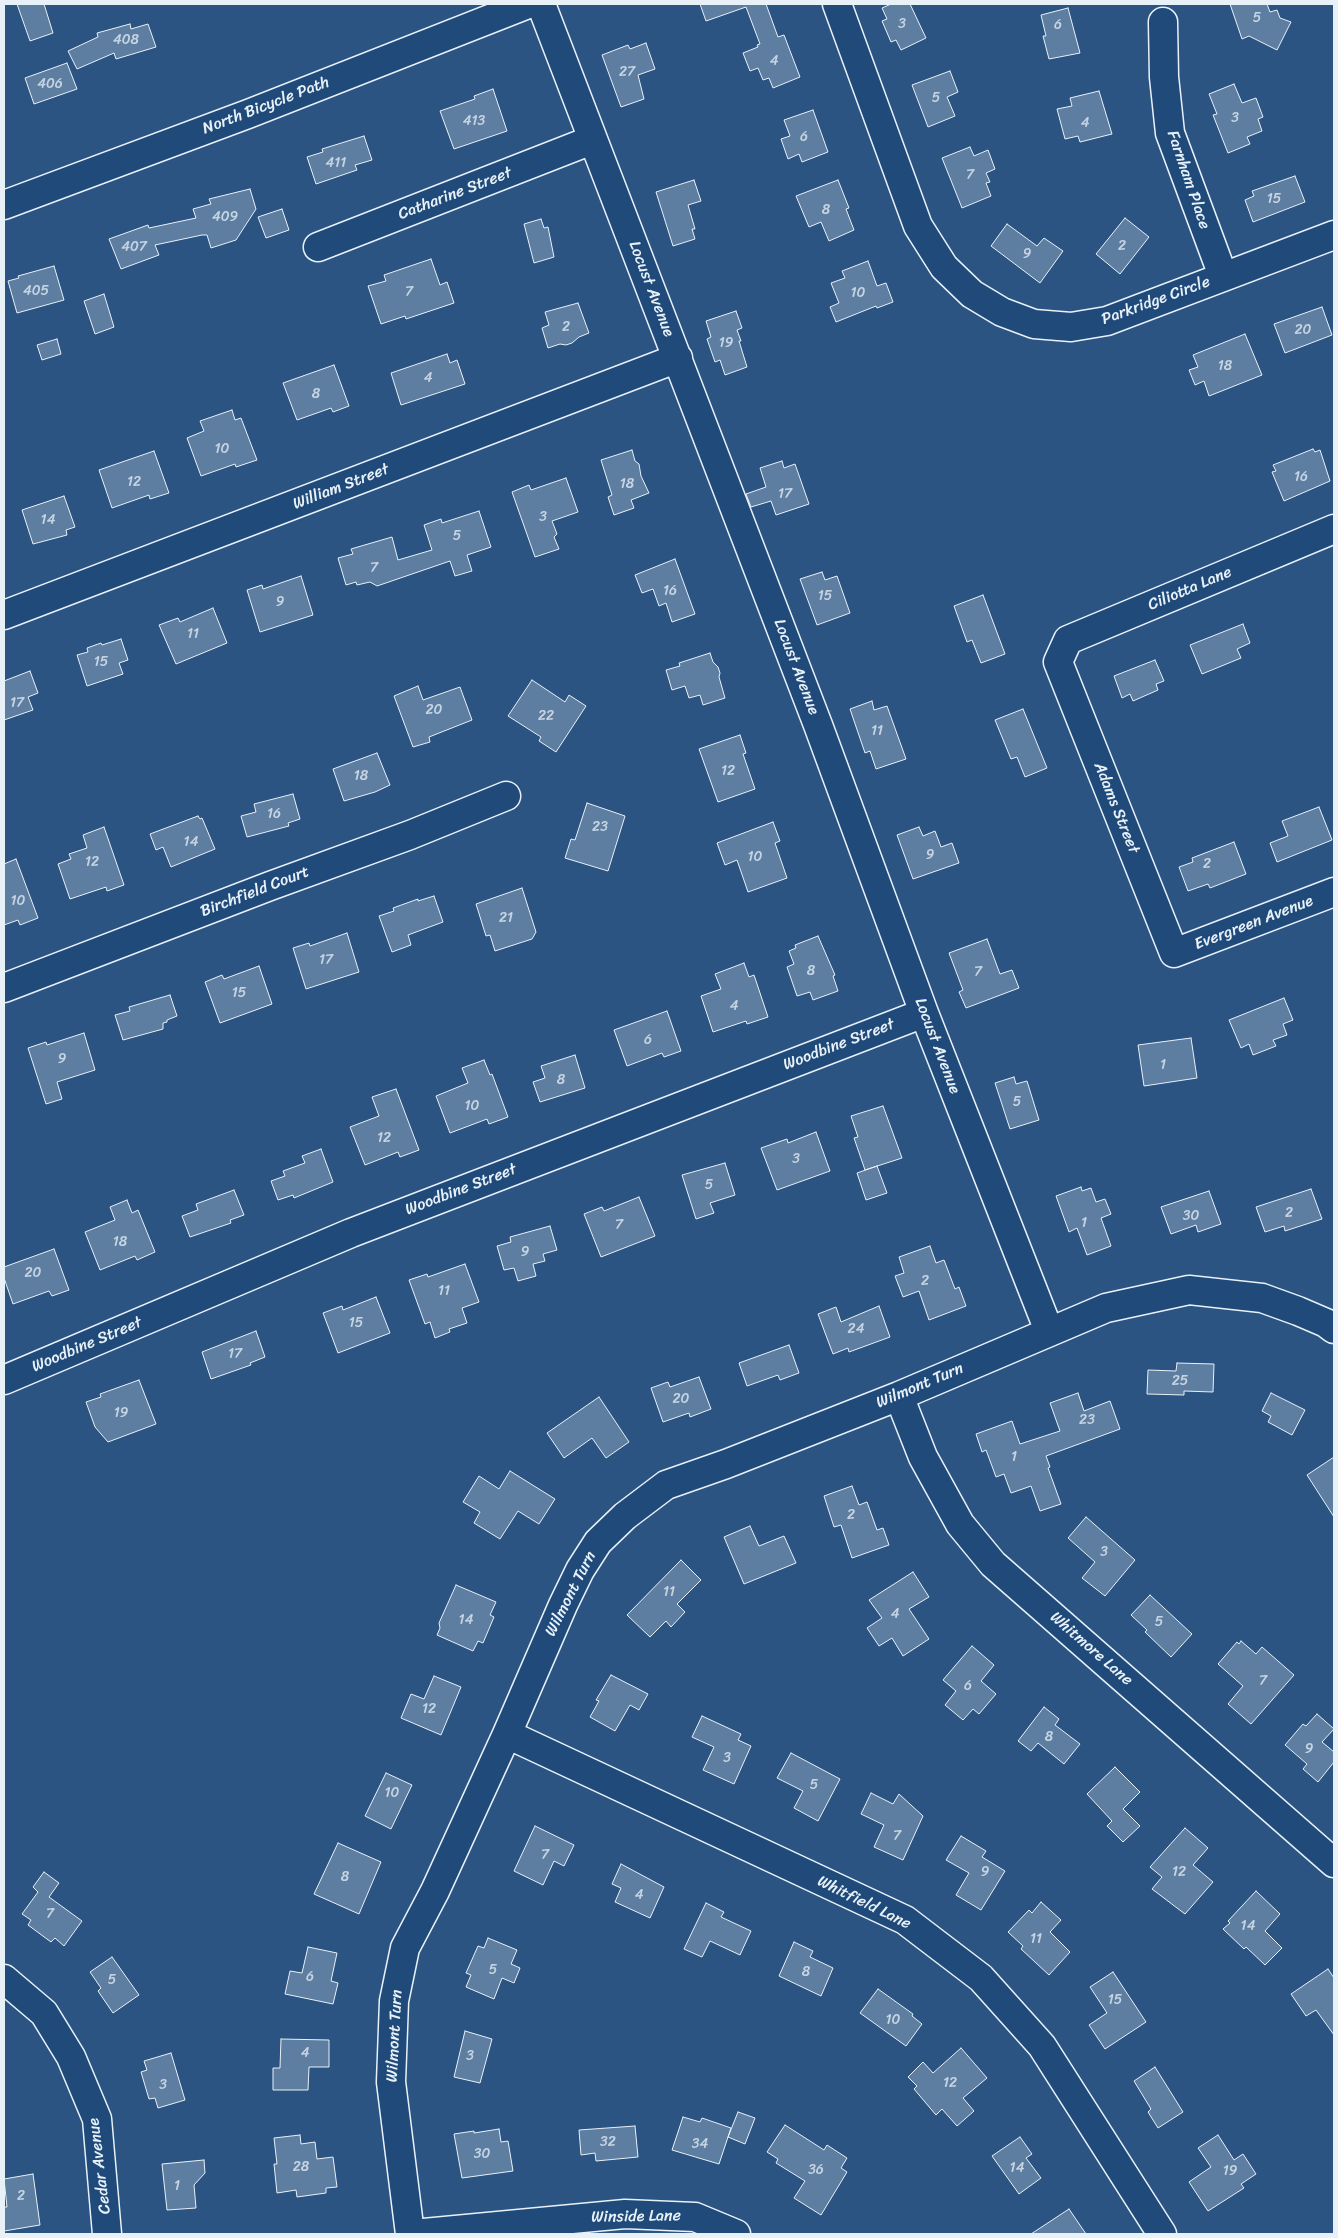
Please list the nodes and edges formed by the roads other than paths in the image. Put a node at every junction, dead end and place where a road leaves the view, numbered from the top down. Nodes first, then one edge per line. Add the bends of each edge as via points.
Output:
1 (528, 4) edge
2 (541, 4) edge
3 (837, 4) edge
4 (1163, 22) dead end
5 (592, 140) junction
6 (4, 205) edge
7 (1334, 235) edge
8 (318, 247) dead end
9 (1223, 276) junction
10 (678, 358) junction
11 (1334, 529) edge
12 (4, 616) edge
13 (1058, 662) joint
14 (506, 796) dead end
15 (1334, 892) edge
16 (1174, 953) joint
17 (4, 988) edge
18 (924, 1013) junction
19 (1331, 1320) edge
20 (1049, 1330) junction
21 (4, 1380) edge
22 (899, 1396) junction
23 (507, 1734) junction
24 (1334, 1863) edge
25 (4, 1979) edge
26 (107, 2234) edge
27 (412, 2234) edge
28 (736, 2234) edge
29 (1162, 2234) edge

1 - 6 street, North Bicycle Path
2 - 5 street, Locust Avenue
3 - 9 street, Parkridge Circle via 918,226 944,267 972,294 1002,312 1034,324 1071,328 1108,321 1144,309
4 - 9 street, Farnham Place via 1170,133
5 - 8 street, Catharine Street
5 - 10 street, Locust Avenue
7 - 9 street, Parkridge Circle
10 - 12 street, William Street
10 - 18 street, Locust Avenue
11 - 13 street, Ciliotta Lane via 1068,640
13 - 16 street, Adams Street
14 - 17 street, Birchfield Court via 410,836 261,889
15 - 16 street, Evergreen Avenue
18 - 20 street, Locust Avenue
18 - 21 street, Woodbine Street via 351,1233
19 - 20 street, Wilmont Turn via 1262,1298 1189,1290 1106,1308
20 - 22 street, Wilmont Turn
22 - 23 street, Wilmont Turn via 666,1485 625,1516 598,1542 580,1570
22 - 24 street, Whitmore Lane via 923,1458 955,1516 993,1564
23 - 27 street, Wilmont Turn via 405,1948 394,2001 391,2082
23 - 29 street, Whitfield Lane via 905,1920 981,1978 1042,2046
25 - 26 street, Cedar Avenue via 44,2013 71,2056 97,2119
27 - 28 street, Winside Lane via 625,2214 695,2217

